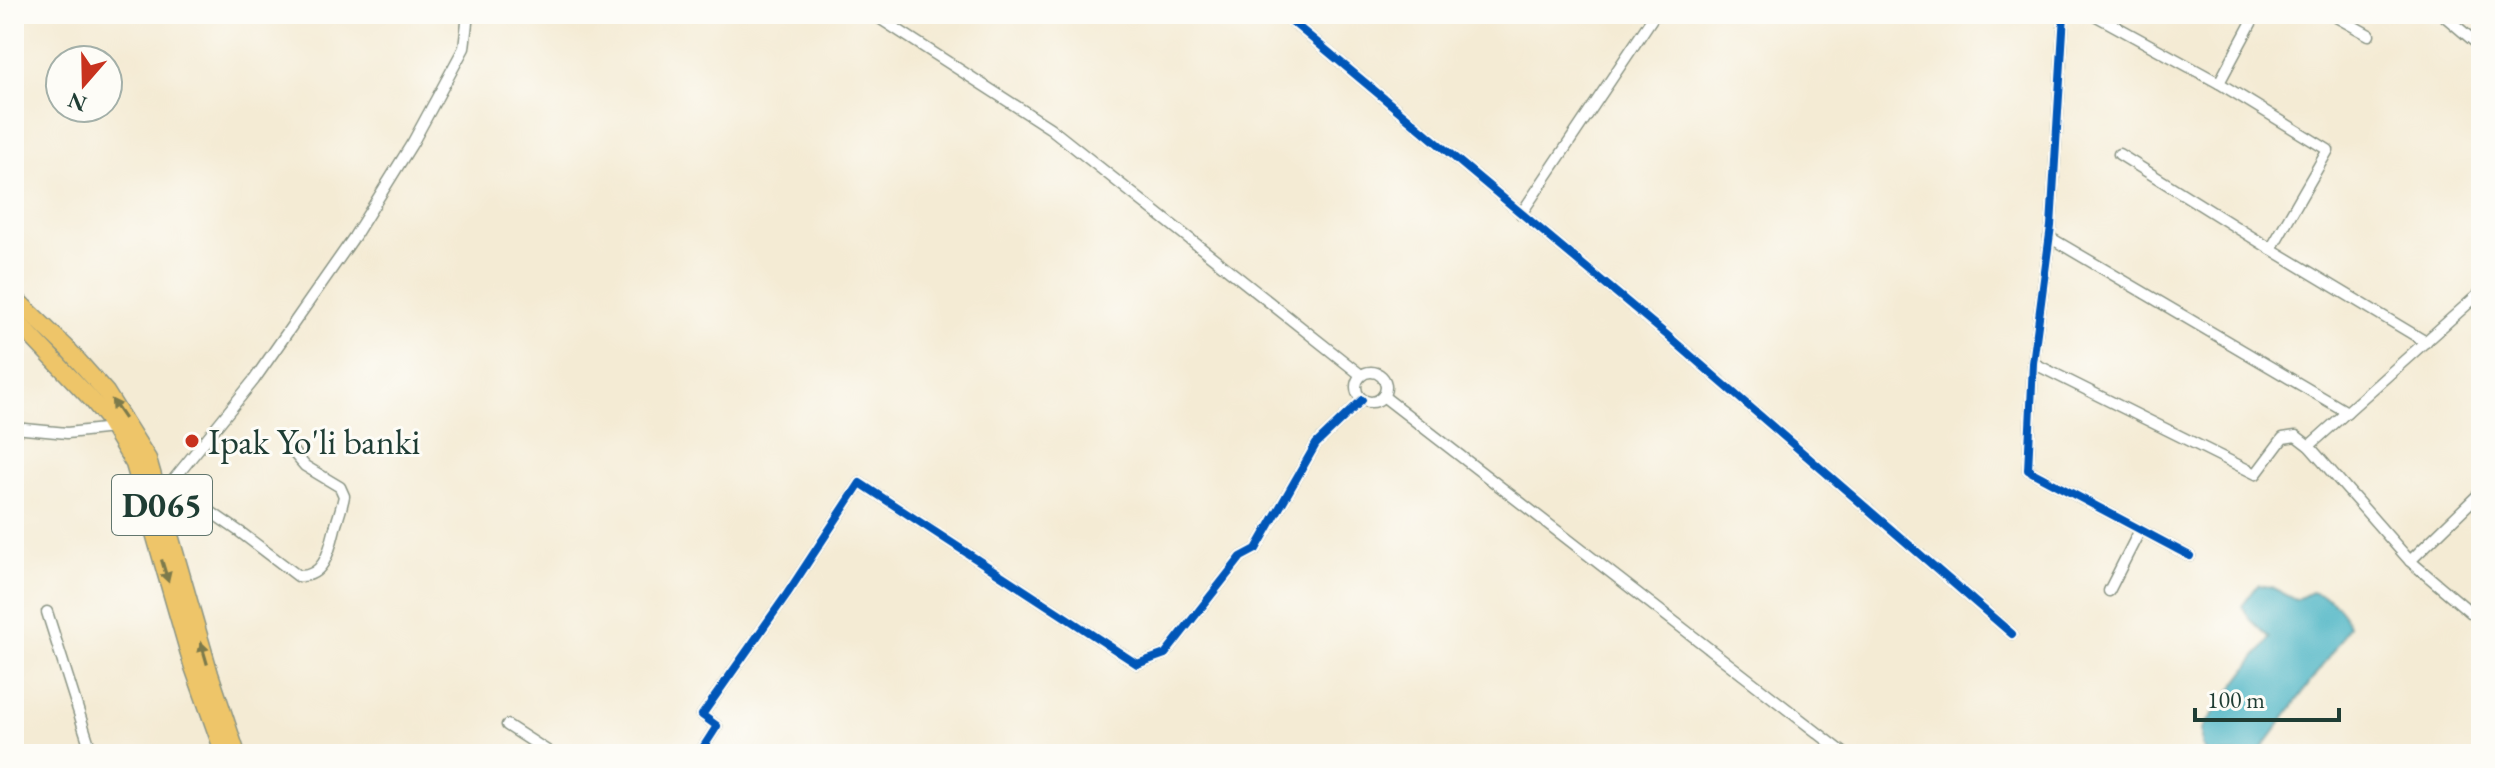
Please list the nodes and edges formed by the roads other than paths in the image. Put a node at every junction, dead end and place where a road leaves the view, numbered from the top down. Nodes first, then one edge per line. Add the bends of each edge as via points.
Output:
1 (468, 14) edge
2 (873, 14) edge
3 (1283, 14) edge
4 (1655, 14) edge
5 (2064, 14) edge
6 (2093, 14) edge
7 (2256, 14) edge
8 (2331, 14) edge
9 (2442, 14) edge
10 (2369, 35) dead end
11 (2481, 47) edge
12 (2219, 83) junction
13 (2119, 154) dead end
14 (1521, 214) junction
15 (2049, 237) junction
16 (2271, 249) junction
17 (2481, 292) edge
18 (14, 297) edge
19 (14, 318) edge
20 (2426, 342) junction
21 (2033, 363) junction
22 (1361, 375) junction
23 (1383, 396) junction
24 (1362, 400) junction
25 (2347, 412) junction
26 (14, 428) edge
27 (113, 428) junction
28 (2309, 446) junction
29 (293, 452) dead end
30 (157, 492) junction
31 (2481, 492) edge
32 (2140, 530) junction
33 (2190, 556) dead end
34 (2410, 561) junction
35 (2109, 591) dead end
36 (47, 612) dead end
37 (2481, 621) edge
38 (2012, 634) dead end
39 (507, 725) dead end
40 (92, 754) edge
41 (224, 754) edge
42 (237, 754) edge
43 (552, 754) edge
44 (699, 754) edge
45 (1845, 754) edge

1 - 30 street via 464,48 354,237 254,380
2 - 22 street via 1050,128
3 - 14 street
4 - 14 street
5 - 15 street
6 - 12 street
7 - 12 street
8 - 10 street
9 - 11 street
12 - 16 street via 2328,150
13 - 16 street
14 - 38 street
15 - 21 street
15 - 25 street
16 - 20 street
17 - 20 street
30 -> 18 main road, D065 via 148,459 106,392
19 - 27 main road, D065 via 75,379
20 - 25 street
21 - 28 street via 2256,474 2283,438 2296,436
21 - 32 street via 2028,470
22 - 23 street via 1370,372 1383,378
22 - 24 street via 1355,388
23 - 24 street via 1371,403
23 - 45 street
24 - 44 street via 1316,444 1256,549 1241,557 1165,654 1137,664 860,483 702,715 717,726
25 - 28 street
26 - 27 street via 67,433
27 - 30 main road, D065
28 - 34 street
29 - 30 street via 305,466 340,487 344,496 329,554 308,576 298,576 240,532
30 -> 41 main road, D065 via 192,664
42 -> 30 main road, D065
31 - 34 street
32 - 33 street
32 - 35 street
34 - 37 street
36 - 40 street
39 - 43 street

